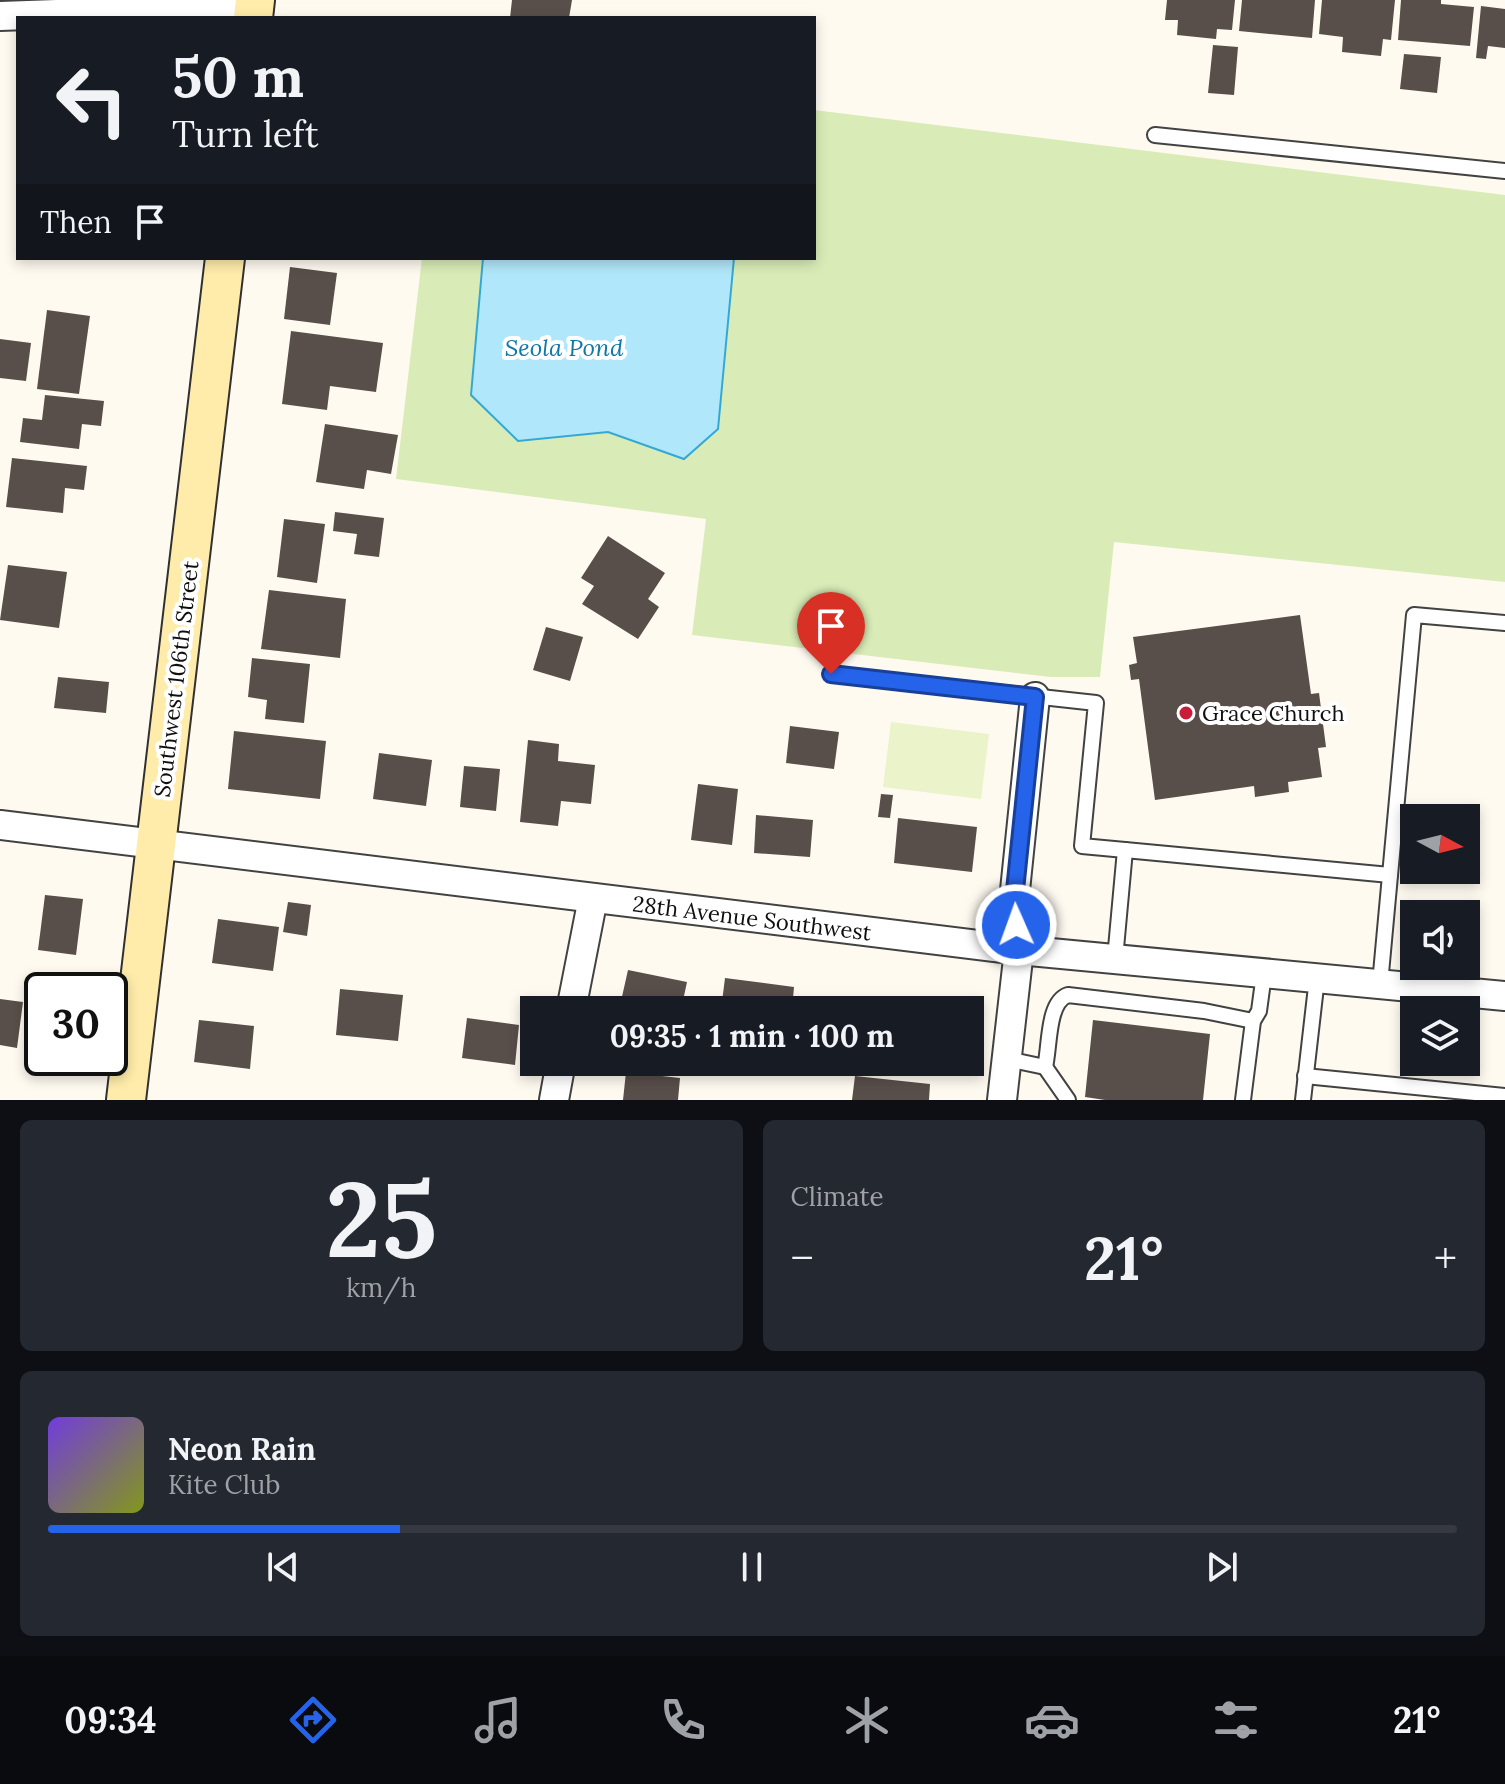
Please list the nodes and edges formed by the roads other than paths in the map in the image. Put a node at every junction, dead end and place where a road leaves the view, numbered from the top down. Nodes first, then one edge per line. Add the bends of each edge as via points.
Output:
1 (254, 8) edge
2 (0, 16) edge
3 (1155, 135) dead end
4 (1505, 171) edge
5 (225, 260) edge
6 (1505, 623) edge
7 (831, 674) dead end
8 (1035, 697) junction
9 (0, 825) edge
10 (157, 846) junction
11 (1125, 850) junction
12 (1390, 875) junction
13 (593, 898) junction
14 (1019, 950) junction
15 (1115, 959) junction
16 (1264, 974) junction
17 (1317, 978) junction
18 (1380, 984) junction
19 (574, 996) edge
20 (1505, 996) edge
21 (1253, 1021) junction
22 (1007, 1059) junction
23 (1045, 1067) junction
24 (558, 1076) edge
25 (1305, 1076) junction
26 (1505, 1096) edge
27 (126, 1100) edge
28 (554, 1100) edge
29 (1002, 1100) edge
30 (1068, 1100) edge
31 (1243, 1100) edge
32 (1303, 1100) edge

1 - 2 street
3 - 4 lane
5 - 10 street, Southwest 106th Street
6 - 12 lane via 1414,615
7 - 8 lane
8 - 11 lane via 1096,703 1082,846
8 - 14 street via 1014,900
9 - 10 street, 28th Avenue Southwest
10 - 13 street, 28th Avenue Southwest
10 - 27 street, Southwest 106th Street
11 - 12 lane
11 - 15 lane
12 - 18 lane
13 - 14 street, 28th Avenue Southwest
13 - 19 street
14 - 15 street, 28th Avenue Southwest
14 - 22 street
15 - 16 street, 28th Avenue Southwest
16 - 17 street, 28th Avenue Southwest
16 - 21 lane
17 - 18 street, 28th Avenue Southwest
17 - 25 lane
18 - 20 street, 28th Avenue Southwest
21 - 23 lane via 1068,995 1054,1007
21 - 31 lane
22 - 23 lane
22 - 29 street
23 - 30 lane
24 - 28 street
25 - 26 lane
25 - 32 lane

